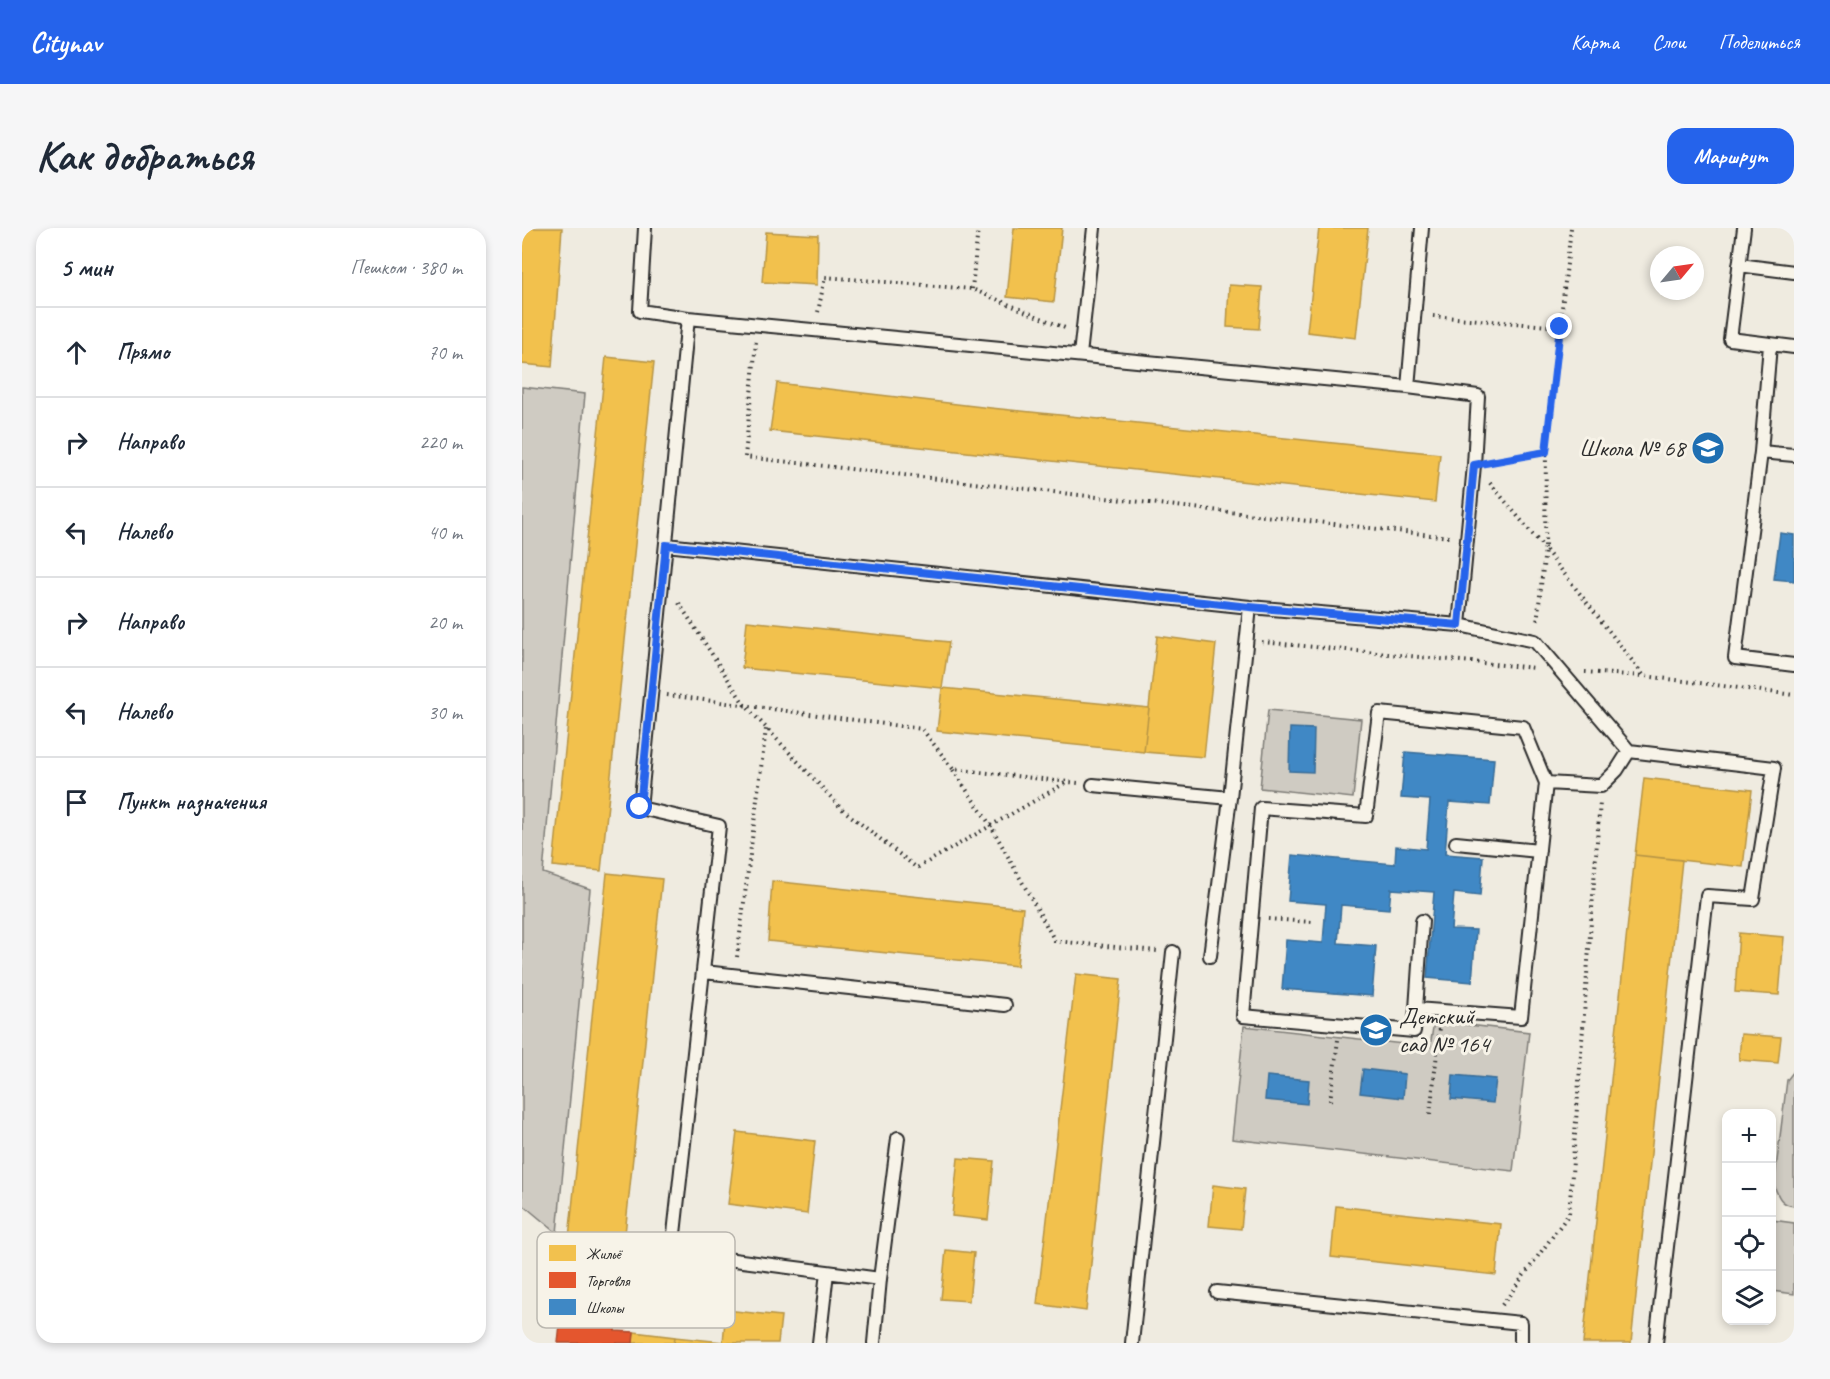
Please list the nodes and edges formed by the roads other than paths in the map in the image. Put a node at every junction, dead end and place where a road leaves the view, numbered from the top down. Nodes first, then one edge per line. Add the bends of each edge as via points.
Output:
1 (645, 228) edge
2 (1094, 228) edge
3 (1422, 228) edge
4 (1744, 228) edge
5 (1739, 265) junction
6 (1794, 272) edge
7 (688, 318) junction
8 (1770, 345) junction
9 (1794, 347) edge
10 (1080, 356) junction
11 (1408, 387) junction
12 (1761, 452) junction
13 (1794, 455) edge
14 (666, 545) junction
15 (1250, 607) junction
16 (1459, 625) junction
17 (1794, 665) edge
18 (1629, 750) junction
19 (1546, 783) junction
20 (1093, 785) road end
21 (1230, 798) junction
22 (1456, 843) dead end
23 (1539, 851) junction
24 (1422, 921) dead end
25 (1173, 952) road end
26 (1210, 956) dead end
27 (704, 972) junction
28 (1005, 1005) dead end
29 (1416, 1009) junction
30 (898, 1138) dead end
31 (674, 1232) edge
32 (735, 1260) edge
33 (827, 1272) junction
34 (880, 1279) junction
35 (1217, 1292) dead end
36 (819, 1343) edge
37 (874, 1343) edge
38 (1132, 1343) edge
39 (1521, 1343) edge
40 (1656, 1343) edge

1 - 7 lane via 639,311
2 - 10 lane
3 - 11 lane
4 - 5 lane
5 - 6 lane
5 - 8 lane via 1730,339
7 - 10 lane
7 - 14 lane
8 - 9 lane
8 - 12 lane
10 - 11 lane
11 - 16 lane via 1478,396
12 - 13 lane
12 - 17 lane via 1735,658
14 - 15 lane
14 - 27 lane via 640,807 719,826
15 - 16 lane
15 - 21 lane
16 - 18 lane via 1534,641
18 - 19 lane via 1601,786
18 - 40 lane via 1774,768 1754,899 1707,896
19 - 23 lane
19 - 29 lane via 1523,727 1379,713 1366,816 1261,808 1243,1016 1414,1031
20 - 21 lane
21 - 26 lane
22 - 23 lane
23 - 29 lane via 1521,1017
24 - 29 lane
25 - 38 lane
27 - 28 lane
27 - 31 lane
30 - 34 lane
32 - 33 lane
33 - 34 lane
33 - 36 lane
34 - 37 lane
35 - 39 lane via 1521,1323

